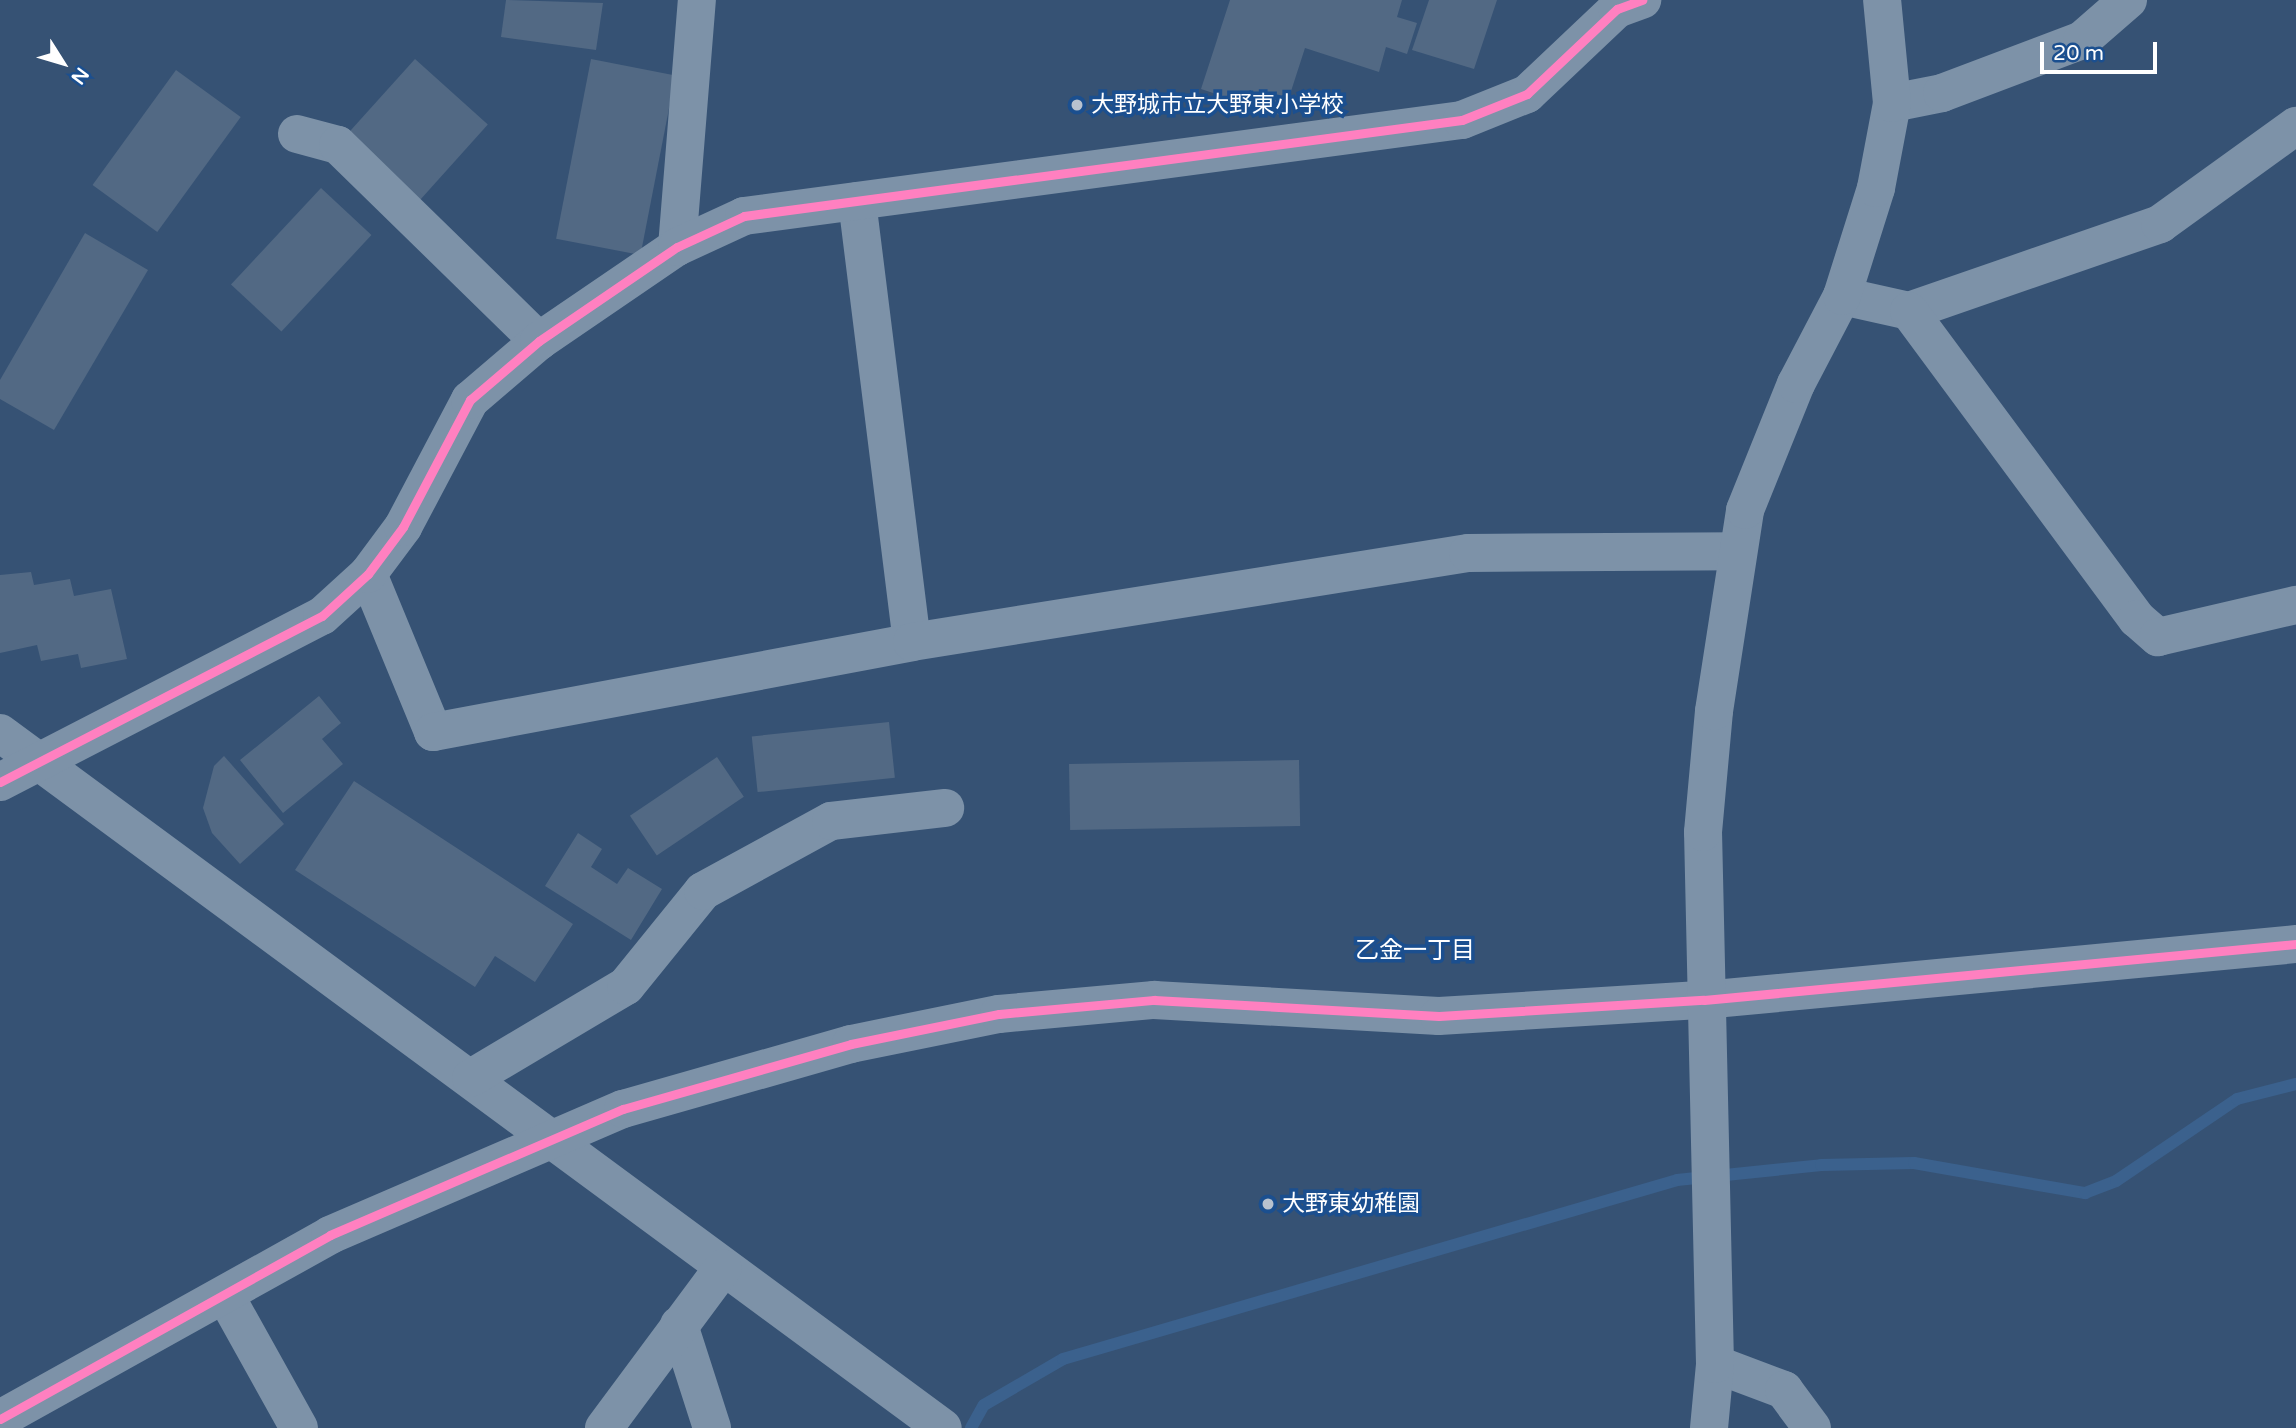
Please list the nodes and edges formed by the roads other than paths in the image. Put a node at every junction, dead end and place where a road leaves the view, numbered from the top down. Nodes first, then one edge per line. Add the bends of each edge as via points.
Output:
1 (697, 0) edge
2 (1642, 0) edge
3 (1882, 0) edge
4 (2128, 0) edge
5 (1892, 103) junction
6 (2296, 126) edge
7 (297, 134) dead end
8 (857, 201) junction
9 (677, 247) junction
10 (1842, 296) junction
11 (1909, 311) junction
12 (539, 341) junction
13 (1736, 551) junction
14 (368, 574) junction
15 (2296, 605) edge
16 (912, 642) junction
17 (0, 733) edge
18 (42, 764) junction
19 (0, 782) edge
20 (945, 808) dead end
21 (2296, 944) edge
22 (1704, 1000) junction
23 (471, 1078) junction
24 (554, 1137) junction
25 (723, 1268) junction
26 (225, 1295) junction
27 (679, 1325) junction
28 (1715, 1364) junction
29 (0, 1419) edge
30 (299, 1428) edge
31 (604, 1428) edge
32 (712, 1428) edge
33 (943, 1428) edge
34 (1709, 1428) edge
35 (1812, 1428) edge

1 - 9 street
2 - 8 street via 1618,9 1527,94 1462,120
3 - 5 street
4 - 5 street via 2082,40 1942,93
5 - 10 street via 1876,188
6 - 11 street via 2160,223
7 - 12 street via 338,145
8 - 9 street via 744,216
8 - 16 street
9 - 12 street
10 - 11 street
10 - 13 street via 1796,384 1745,510
11 - 15 street via 2137,619 2158,637
12 - 14 street via 470,400 403,527
13 - 16 street via 1468,552
13 - 22 street via 1703,832
14 - 16 street via 433,732
14 - 18 street via 322,616
17 - 18 street
18 - 19 street
18 - 23 street
20 - 23 street via 831,821 703,891 626,986
21 - 22 street
22 - 24 street via 1439,1016 1154,1000 999,1014 851,1044 623,1109
22 - 28 street
23 - 24 street
24 - 25 street
24 - 26 street via 330,1235
25 - 27 street
25 - 33 street
26 - 29 street
26 - 30 street
27 - 31 street
27 - 32 street
28 - 34 street
28 - 35 street via 1784,1391

